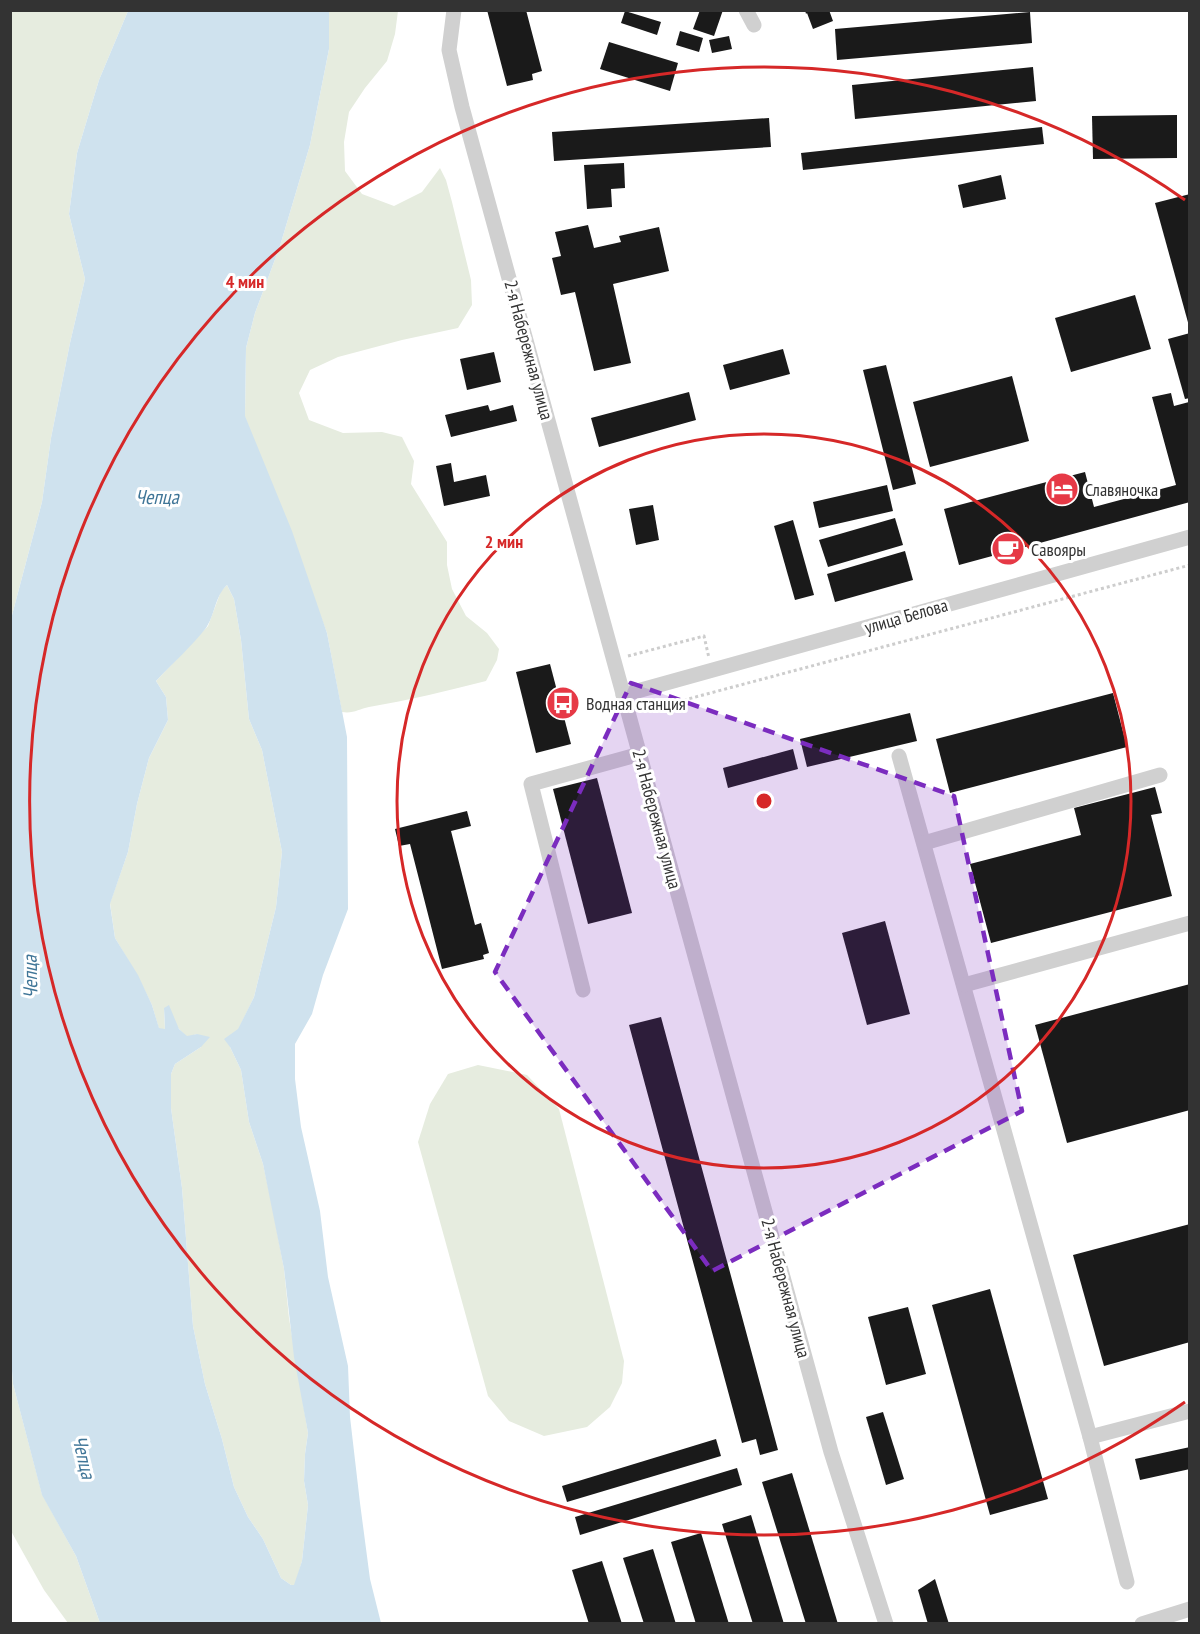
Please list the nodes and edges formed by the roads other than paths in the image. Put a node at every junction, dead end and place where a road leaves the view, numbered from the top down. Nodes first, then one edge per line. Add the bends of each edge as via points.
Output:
1 (454, 10) edge
2 (746, 10) edge
3 (754, 25) dead end
4 (1190, 537) edge
5 (623, 695) junction
6 (640, 754) junction
7 (900, 756) dead end
8 (1160, 775) dead end
9 (924, 843) junction
10 (1190, 923) edge
11 (964, 985) junction
12 (583, 990) dead end
13 (1190, 1411) edge
14 (1090, 1437) junction
15 (1127, 1582) dead end
16 (1190, 1610) edge
17 (886, 1623) edge
18 (1142, 1623) edge

1 - 5 street, 2-я Набережная улица via 449,50 462,107
2 - 3 street
4 - 5 street, улица Белова
5 - 6 street, 2-я Набережная улица
6 - 12 street via 531,784
6 - 17 street, 2-я Набережная улица via 831,1452
7 - 9 street
8 - 9 street
9 - 11 street
10 - 11 street
11 - 14 street
13 - 14 street
14 - 15 street
16 - 18 street

